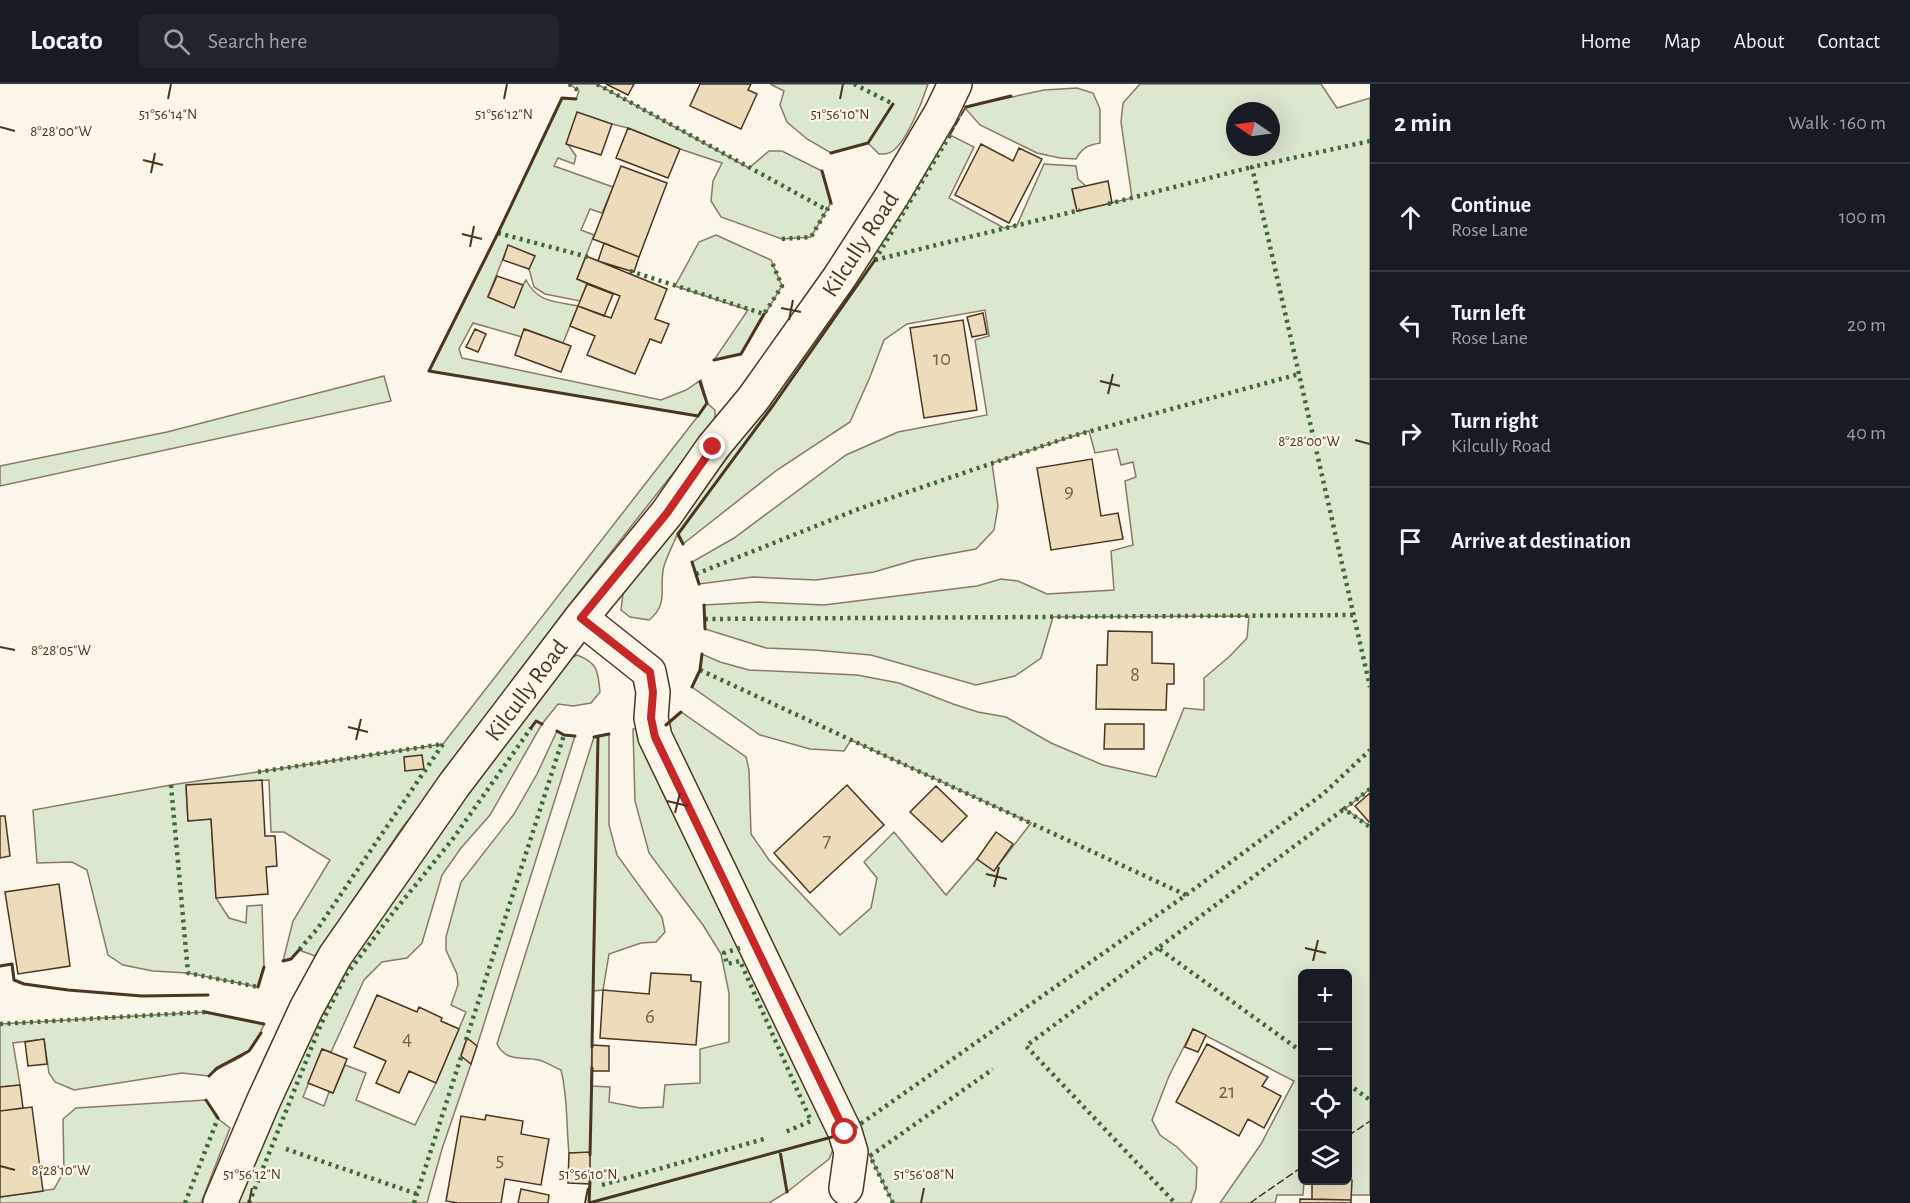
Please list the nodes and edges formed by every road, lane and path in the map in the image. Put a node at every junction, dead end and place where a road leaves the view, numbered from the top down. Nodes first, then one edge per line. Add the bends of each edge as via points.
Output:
1 (955, 84) edge
2 (581, 618) junction
3 (846, 1188) dead end
4 (220, 1203) edge

1 - 2 street, Kilcully Road via 892,196 833,287 667,513
2 - 3 street via 650,672 655,737 845,1132 851,1152
2 - 4 street, Kilcully Road via 454,785 335,956 306,1009

